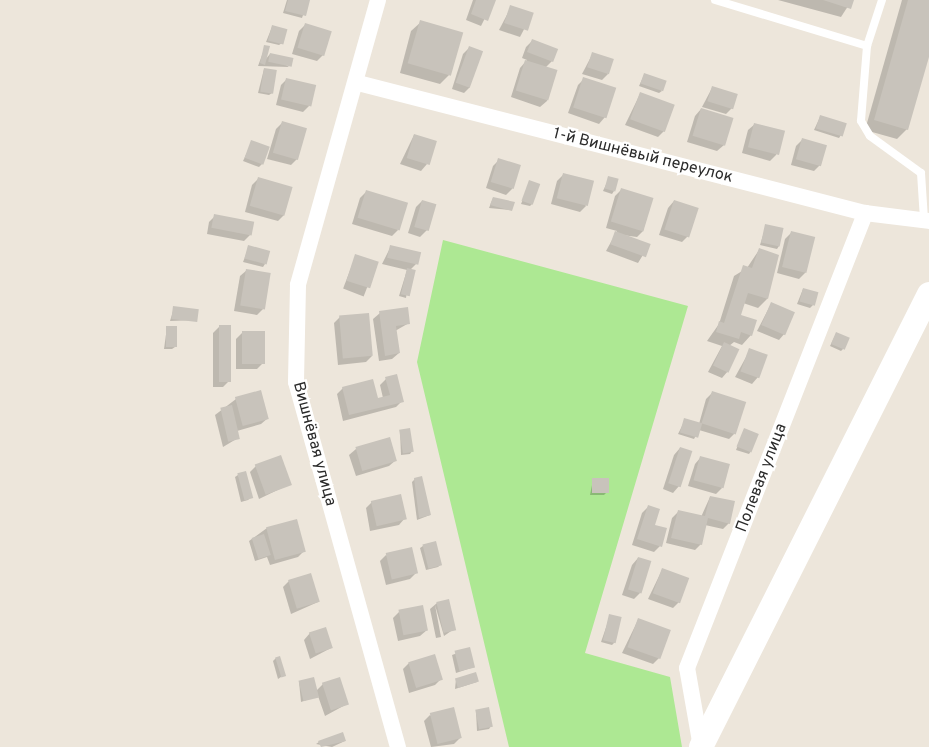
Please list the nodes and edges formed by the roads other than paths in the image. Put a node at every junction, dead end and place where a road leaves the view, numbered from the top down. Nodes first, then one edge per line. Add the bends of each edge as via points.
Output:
1 (378, 0) edge
2 (715, 0) edge
3 (882, 0) edge
4 (867, 45) junction
5 (358, 83) junction
6 (865, 213) junction
7 (926, 221) edge
8 (929, 294) edge
9 (398, 747) edge
10 (701, 747) edge

1 - 5 street, Вишнёвая улица
2 - 4 lane
3 - 4 lane
4 - 7 lane via 861,121 870,136 921,173
5 - 6 street, 1-й Вишнёвый переулок
5 - 9 street, Вишнёвая улица via 298,285 296,382
6 - 7 street, 1-й Вишнёвый переулок
6 - 10 street, Полевая улица via 687,668
8 - 10 street

